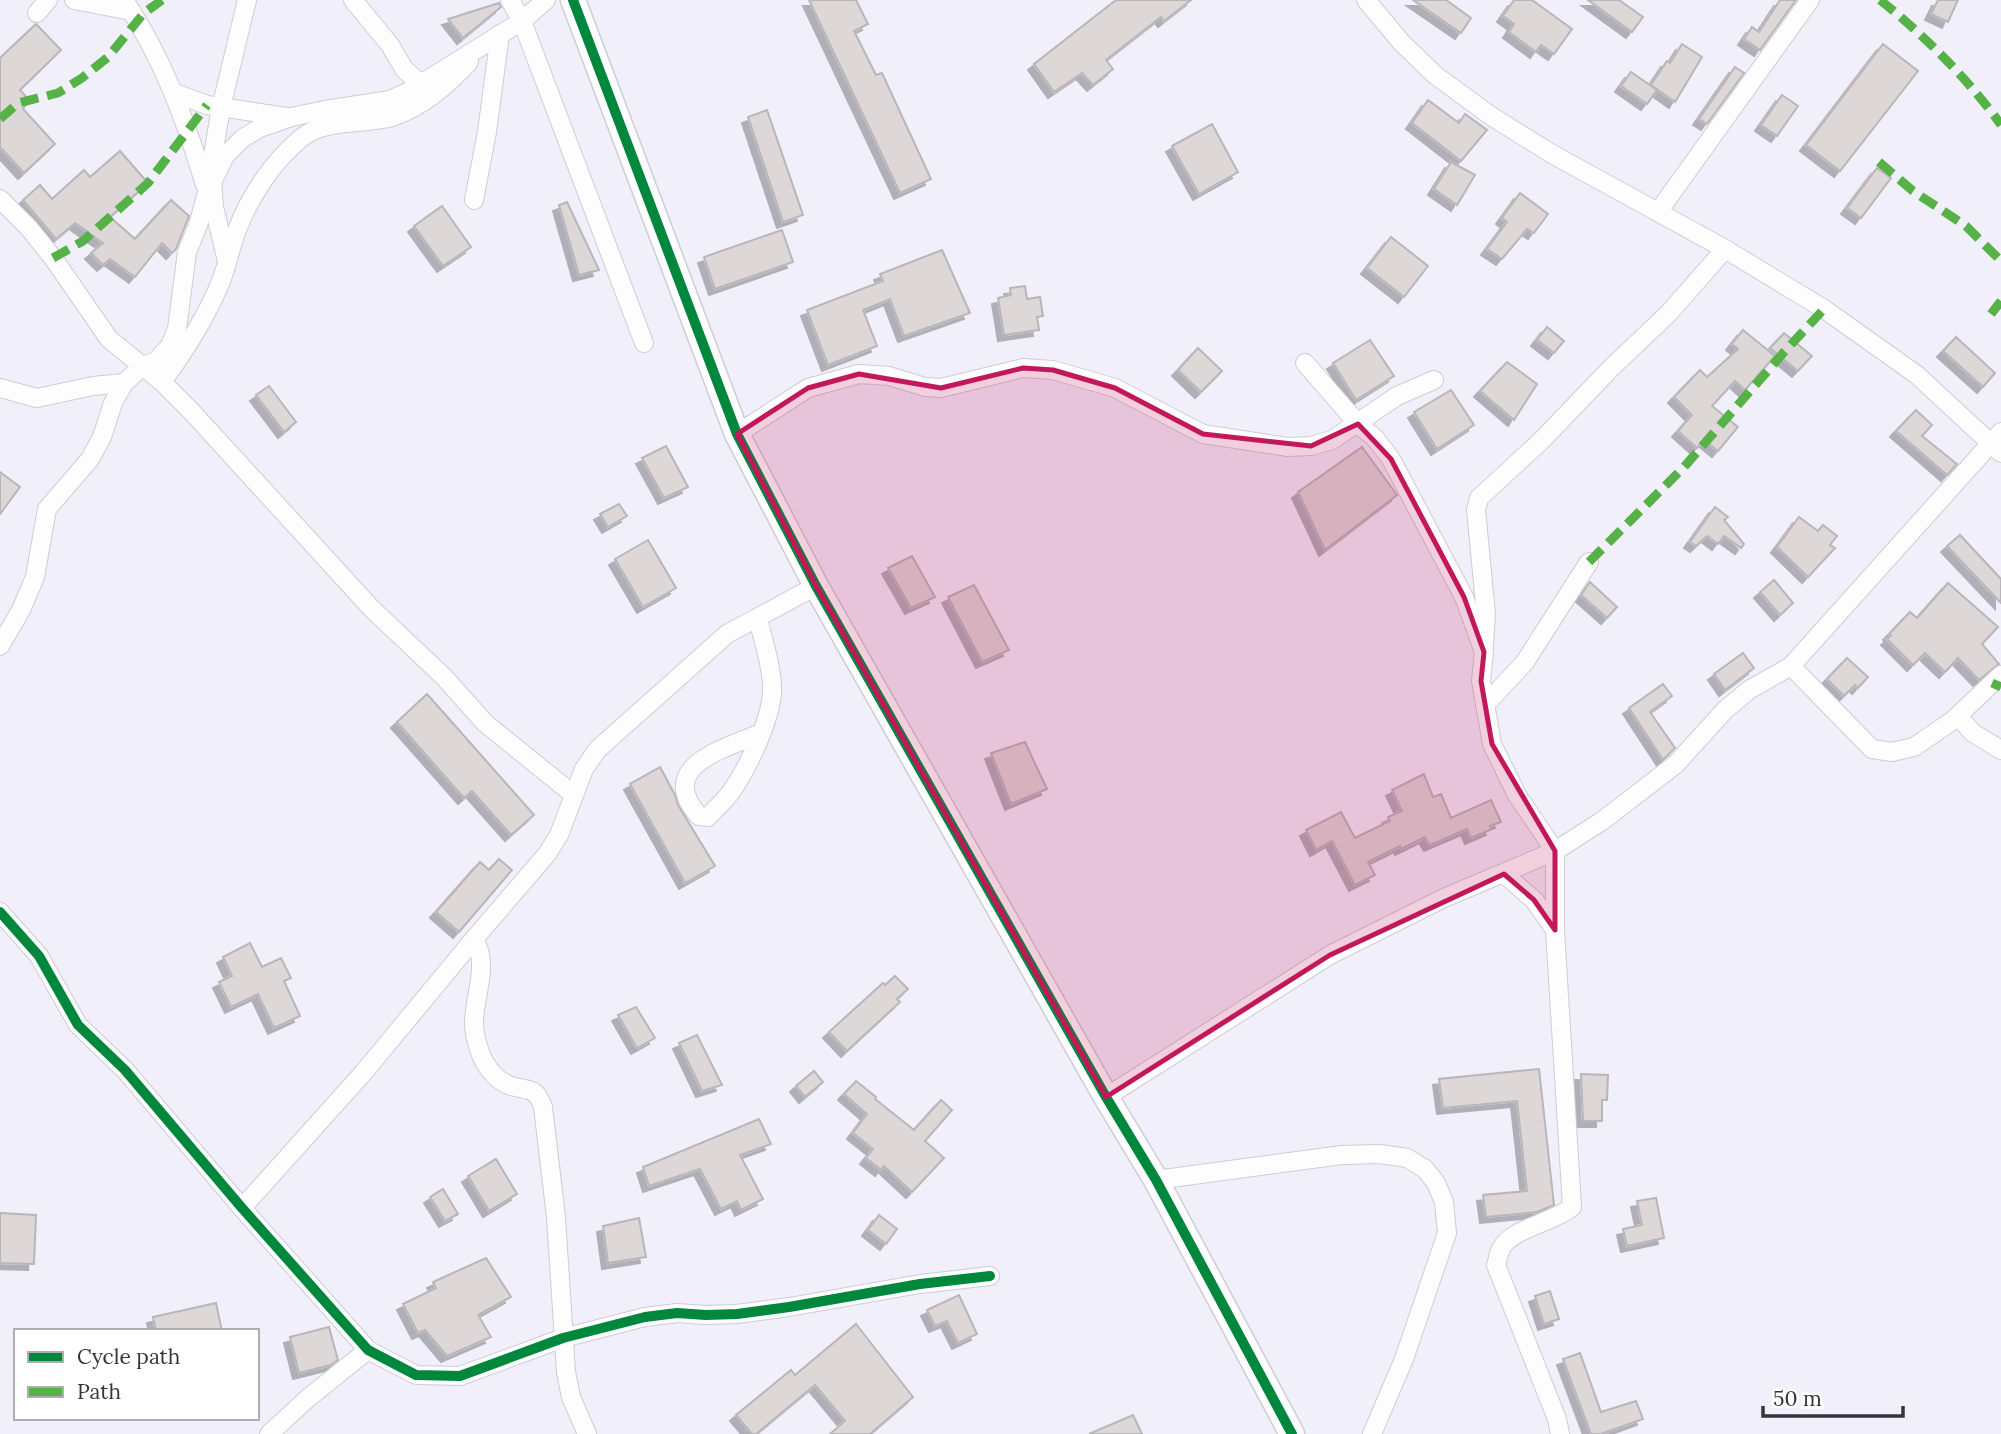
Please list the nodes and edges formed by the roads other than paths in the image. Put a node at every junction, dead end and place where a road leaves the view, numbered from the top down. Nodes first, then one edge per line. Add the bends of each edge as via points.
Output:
1 (74, 0) edge
2 (247, 0) edge
3 (353, 0) edge
4 (510, 0) edge
5 (546, 0) edge
6 (573, 0) edge
7 (1366, 0) edge
8 (1810, 0) edge
9 (128, 5) edge
10 (522, 21) junction
11 (493, 39) junction
12 (426, 82) junction
13 (175, 93) junction
14 (221, 108) junction
15 (291, 117) junction
16 (209, 189) junction
17 (0, 200) edge
18 (474, 200) dead end
19 (1658, 212) junction
20 (1725, 250) junction
21 (227, 261) junction
22 (644, 343) dead end
23 (1305, 363) dead end
24 (143, 366) junction
25 (1434, 380) dead end
26 (162, 382) junction
27 (124, 383) junction
28 (0, 388) edge
29 (1358, 424) junction
30 (737, 434) junction
31 (1997, 443) edge
32 (1590, 562) dead end
33 (816, 586) junction
34 (758, 618) junction
35 (0, 646) edge
36 (1483, 652) junction
37 (1791, 667) junction
38 (2001, 675) edge
39 (1485, 705) junction
40 (1958, 716) junction
41 (761, 733) junction
42 (2001, 750) edge
43 (574, 795) junction
44 (1555, 851) junction
45 (1504, 874) junction
46 (0, 912) edge
47 (1555, 930) junction
48 (474, 939) junction
49 (1106, 1097) junction
50 (1156, 1180) junction
51 (242, 1208) junction
52 (990, 1276) dead end
53 (563, 1338) junction
54 (368, 1350) junction
55 (270, 1434) edge
56 (587, 1434) edge
57 (1292, 1434) edge
58 (1371, 1434) edge
59 (1560, 1434) edge

1 - 9 street
2 - 14 street
3 - 12 street via 390,44 404,69
4 - 10 street
5 - 10 street
6 - 30 street
7 - 19 street via 1434,75 1552,154
8 - 19 street
9 - 13 street
10 - 11 street
10 - 22 street
11 - 12 street
11 - 18 street via 487,132
11 - 21 street via 421,104 393,117 318,128 302,136 251,198
12 - 15 street via 390,100
13 - 14 street
13 - 16 street
14 - 15 street
14 - 16 street
15 - 16 street via 243,138 225,156
16 - 21 street
16 - 24 street via 187,252 177,329 170,346 156,361
17 - 24 street via 53,258 101,329
19 - 20 street
20 - 31 street via 1862,334
20 - 36 street via 1669,313 1479,498 1476,510 1486,614
21 - 26 street via 200,324
23 - 29 street
24 - 26 street
24 - 27 street
25 - 29 street via 1397,396
26 - 43 street via 372,609 485,723
27 - 28 street via 37,398
27 - 35 street via 90,459 47,509 35,578
29 - 30 street via 1311,446 1203,435 1115,388 1053,370 1023,368 941,388 869,374 835,379 808,388
29 - 36 street via 1391,459 1464,597
30 - 33 street
31 - 37 street
32 - 39 street via 1525,662
33 - 34 street
33 - 49 street
34 - 41 street via 772,690
34 - 43 street via 727,634 598,749
36 - 39 street
37 - 40 street via 1872,749 1892,752 1914,747
37 - 44 street via 1749,690 1724,710 1676,764
38 - 40 street
39 - 44 street via 1492,744 1517,794
40 - 42 street via 1973,733
41 - 41 street via 728,796 708,817 699,816 683,791 685,774 715,753
43 - 48 street via 547,855
44 - 45 street
44 - 47 street
45 - 47 street via 1534,900
45 - 49 street via 1444,898 1330,955
46 - 51 street via 39,956 78,1025 125,1070
47 - 59 street via 1572,1207 1516,1234 1501,1247 1496,1265
48 - 51 street via 364,1072
48 - 53 street via 481,959 474,1022 482,1057 497,1077 534,1092 543,1107
49 - 50 street
50 - 57 street
50 - 58 street via 1342,1155 1407,1158 1425,1169 1444,1202 1447,1233 1404,1359
51 - 54 street
52 - 53 street via 763,1311 645,1317
53 - 54 street via 460,1376 416,1375
53 - 56 street via 571,1397
54 - 55 street

